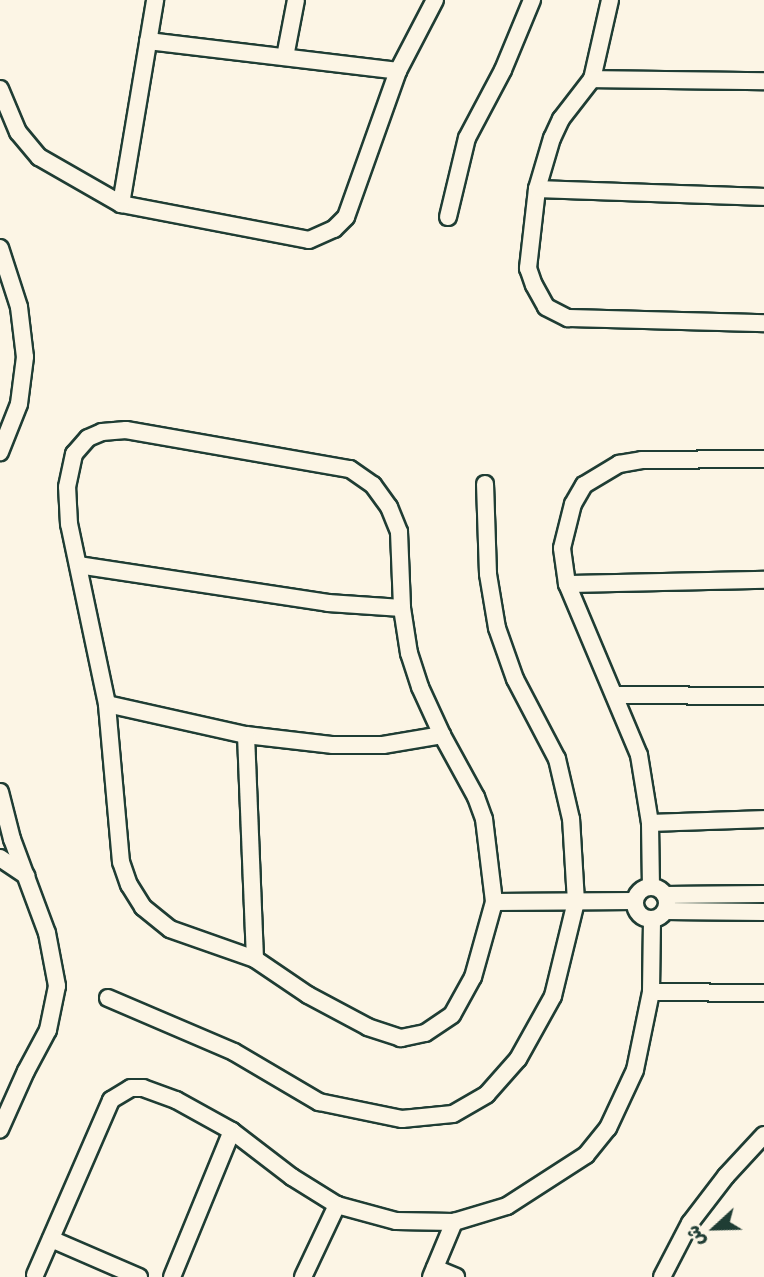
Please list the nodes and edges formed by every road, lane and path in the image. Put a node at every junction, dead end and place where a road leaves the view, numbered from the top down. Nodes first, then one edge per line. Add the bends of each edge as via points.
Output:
1 (155, 0) edge
2 (296, 0) edge
3 (435, 0) edge
4 (532, 0) edge
5 (610, 0) edge
6 (148, 41) junction
7 (285, 57) junction
8 (398, 71) junction
9 (592, 79) junction
10 (764, 81) edge
11 (0, 89) edge
12 (537, 189) junction
13 (764, 197) edge
14 (121, 204) junction
15 (448, 217) dead end
16 (0, 248) edge
17 (764, 323) edge
18 (0, 452) edge
19 (764, 459) edge
20 (485, 484) dead end
21 (78, 565) junction
22 (764, 580) edge
23 (567, 584) junction
24 (402, 608) junction
25 (616, 695) junction
26 (764, 696) edge
27 (107, 704) junction
28 (246, 735) junction
29 (442, 735) junction
30 (0, 792) edge
31 (764, 819) edge
32 (650, 823) junction
33 (0, 858) edge
34 (29, 877) junction
35 (764, 894) edge
36 (576, 901) junction
37 (635, 901) junction
38 (494, 902) junction
39 (659, 903) junction
40 (764, 912) edge
41 (254, 959) junction
42 (651, 992) junction
43 (764, 993) edge
44 (108, 998) dead end
45 (0, 1129) edge
46 (232, 1131) junction
47 (764, 1135) edge
48 (337, 1205) junction
49 (454, 1222) junction
50 (51, 1239) junction
51 (433, 1272) edge
52 (35, 1275) dead end
53 (139, 1277) edge
54 (172, 1277) edge
55 (303, 1277) edge
56 (456, 1277) edge
57 (662, 1277) edge

1 - 6 street
2 - 7 street
3 - 8 street
4 - 15 street via 503,70 467,138
5 - 9 street
6 - 7 street
6 - 14 street
7 - 8 street
8 - 14 street via 346,217 334,229 309,240
9 - 10 street
9 - 12 street via 561,119
11 - 14 street via 18,132 39,157
12 - 13 street
12 - 17 street via 528,268 546,307 568,318
16 - 18 street via 19,307 25,357 19,404
19 - 23 street via 642,460 600,473 584,485 573,504 562,548
20 - 36 street via 488,574 497,628 515,679 557,759 571,819
21 - 24 street via 328,603
21 - 24 street via 67,487 74,454 88,438 125,430 350,469 373,485 399,532
21 - 27 street
22 - 23 street
23 - 25 street
24 - 29 street via 420,687
25 - 26 street
25 - 32 street via 639,755
27 - 28 street
27 - 41 street via 121,862 128,885 143,907 170,929
28 - 29 street via 332,745 383,745
28 - 41 street
29 - 38 street via 484,819
30 - 34 street via 12,839
31 - 32 street
32 - 39 street
33 - 34 street
34 - 45 street via 54,959 56,1000 48,1030
35 - 39 street
36 - 37 street
36 - 38 street
36 - 44 street via 553,996 518,1059 487,1094 453,1114 402,1119 319,1102 234,1052
37 - 39 street via 641,891
37 - 39 street via 641,916
38 - 41 street via 473,977 452,1015 425,1033 401,1038 368,1027
39 - 40 street
39 - 42 street
42 - 43 street
42 - 49 street via 635,1070 608,1128 586,1155 507,1206
46 - 48 street
46 - 50 street via 176,1100 143,1088 121,1092 111,1100
46 - 54 street
47 - 57 street via 690,1223
48 - 49 street via 396,1220
48 - 55 street
49 - 51 street
50 - 52 street
50 - 53 street
51 - 56 street

